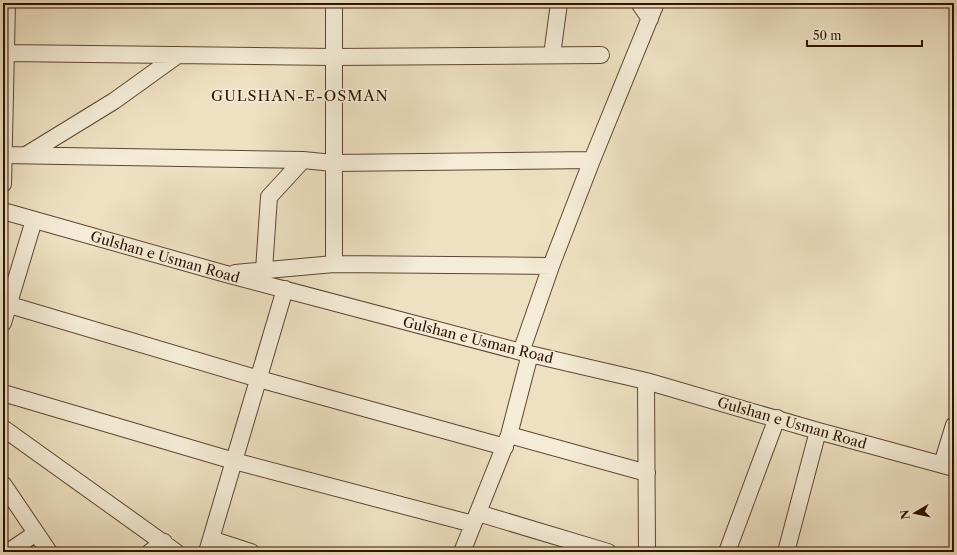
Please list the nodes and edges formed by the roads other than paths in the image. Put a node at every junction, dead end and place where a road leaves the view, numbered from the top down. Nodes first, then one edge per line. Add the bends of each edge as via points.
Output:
1 (7, 3) edge
2 (334, 3) edge
3 (559, 3) edge
4 (639, 3) edge
5 (656, 3) edge
6 (650, 19) junction
7 (6, 53) junction
8 (178, 55) junction
9 (552, 55) junction
10 (601, 55) dead end
11 (333, 57) junction
12 (3, 155) edge
13 (26, 155) junction
14 (303, 160) junction
15 (592, 160) junction
16 (333, 163) junction
17 (3, 184) edge
18 (3, 211) edge
19 (34, 220) junction
20 (334, 264) junction
21 (551, 266) junction
22 (264, 270) junction
23 (226, 274) junction
24 (286, 290) junction
25 (6, 304) edge
26 (3, 323) edge
27 (525, 353) junction
28 (259, 379) junction
29 (646, 381) junction
30 (3, 393) edge
31 (777, 418) junction
32 (954, 425) edge
33 (3, 428) edge
34 (818, 431) junction
35 (507, 441) junction
36 (234, 461) junction
37 (948, 466) edge
38 (647, 473) junction
39 (3, 484) edge
40 (475, 519) junction
41 (36, 533) junction
42 (164, 542) junction
43 (209, 545) edge
44 (8, 552) edge
45 (49, 552) edge
46 (150, 552) edge
47 (176, 552) edge
48 (251, 552) edge
49 (462, 552) edge
50 (608, 552) edge
51 (647, 552) edge
52 (727, 552) edge
53 (786, 552) edge

1 - 7 street
2 - 11 street
3 - 9 street
4 - 6 street
5 - 6 street
6 - 15 street
7 - 8 street
7 - 12 street
8 - 11 street
8 - 13 street via 114,101
9 - 10 street
9 - 11 street
11 - 16 street
12 - 13 street
12 - 17 street
13 - 14 street
14 - 16 street
14 - 22 street via 269,197
15 - 16 street
15 - 21 street
16 - 20 street
18 - 19 street, Gulshan e Usman Road
19 - 23 street, Gulshan e Usman Road
19 - 25 street
20 - 21 street
20 - 22 street
21 - 27 street
22 - 23 street
23 - 24 street, Gulshan e Usman Road
24 - 27 street, Gulshan e Usman Road
24 - 28 street
25 - 26 street
25 - 28 street
27 - 29 street, Gulshan e Usman Road
27 - 35 street
28 - 35 street
28 - 36 street
29 - 31 street, Gulshan e Usman Road
29 - 38 street
30 - 36 street
31 - 34 street, Gulshan e Usman Road
31 - 52 street
32 - 37 street
33 - 42 street
34 - 37 street, Gulshan e Usman Road
34 - 53 street
35 - 38 street
35 - 40 street
36 - 40 street
36 - 43 street
38 - 51 street
39 - 41 street
40 - 49 street
40 - 50 street
41 - 44 street
41 - 45 street
42 - 46 street
42 - 47 street
43 - 48 street

